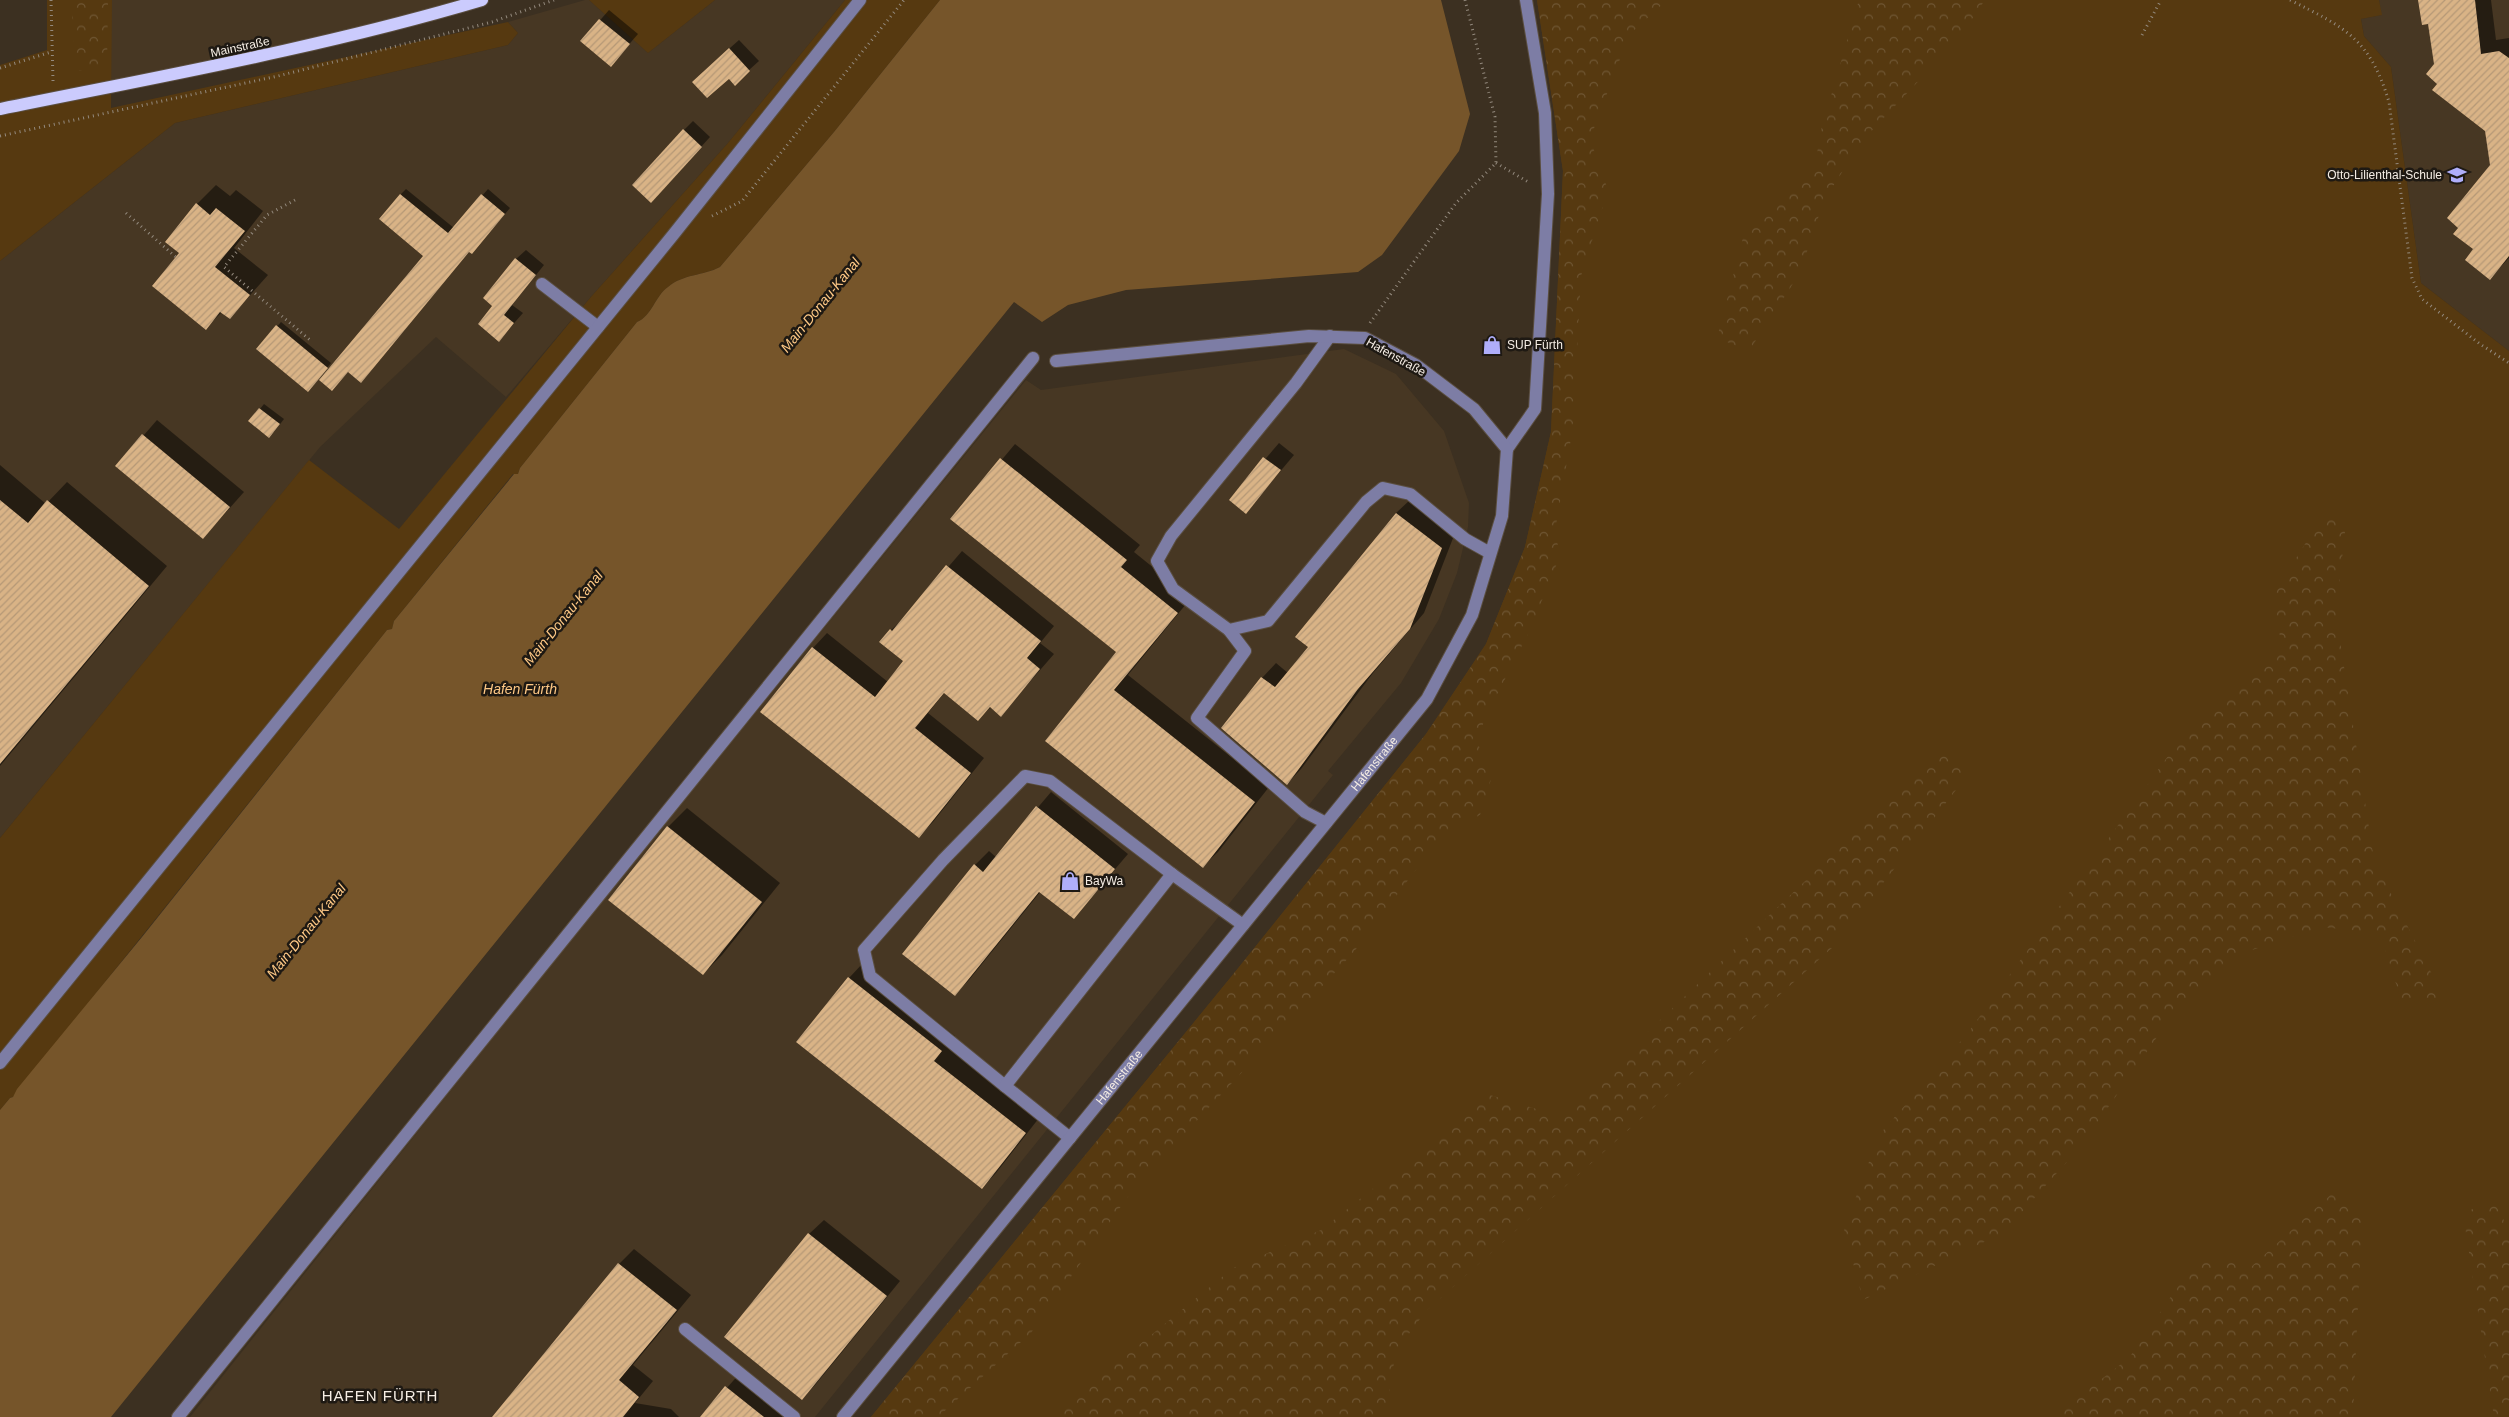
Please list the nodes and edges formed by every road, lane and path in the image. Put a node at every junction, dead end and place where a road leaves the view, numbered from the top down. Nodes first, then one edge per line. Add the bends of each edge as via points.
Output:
1 (51, 0) edge
2 (482, 0) edge
3 (554, 0) edge
4 (860, 0) edge
5 (904, 0) edge
6 (1465, 0) edge
7 (1526, 0) edge
8 (2161, 0) edge
9 (2290, 0) edge
10 (2142, 36) dead end
11 (51, 52) junction
12 (0, 68) edge
13 (53, 78) dead end
14 (0, 109) edge
15 (0, 136) edge
16 (1496, 163) junction
17 (1548, 194) junction
18 (295, 200) dead end
19 (126, 213) dead end
20 (707, 218) dead end
21 (178, 259) dead end
22 (542, 284) dead end
23 (598, 327) junction
24 (1330, 336) junction
25 (1365, 338) junction
26 (310, 340) dead end
27 (1033, 358) dead end
28 (1056, 362) dead end
29 (2509, 362) edge
30 (1507, 449) junction
31 (1490, 553) junction
32 (1229, 630) junction
33 (1326, 823) junction
34 (1172, 874) junction
35 (1243, 925) junction
36 (0, 1063) edge
37 (1005, 1086) junction
38 (1070, 1138) junction
39 (685, 1329) dead end
40 (178, 1417) edge
41 (794, 1417) edge
42 (843, 1417) edge

1 - 11 path
2 - 14 main road, Mainstraße via 275,53
3 - 15 path via 492,22 278,76
4 - 23 street
5 - 20 path via 742,201
6 - 16 path via 1495,117
7 - 17 street via 1545,114
8 - 10 path
9 - 29 path via 2357,39 2382,77 2389,102 2412,278 2422,299
11 - 12 path
11 - 13 path
16 - 17 path
16 - 25 path via 1456,203 1369,324
17 - 30 street via 1535,409
18 - 26 path via 267,215 224,267
19 - 21 path
22 - 23 street
23 - 36 street
24 - 25 street, Hafenstraße
24 - 28 street, Hafenstraße
24 - 32 street via 1296,383 1171,536 1156,561 1172,589
25 - 30 street, Hafenstraße via 1416,365 1474,410
27 - 40 street
30 - 31 street, Hafenstraße via 1502,516
31 - 32 street via 1465,539 1410,494 1382,488 1366,502 1268,621
31 - 33 street, Hafenstraße via 1472,615 1427,699
32 - 33 street via 1245,651 1197,718 1304,812
33 - 35 street, Hafenstraße
34 - 35 street
34 - 37 street
34 - 37 street via 1050,782 1025,776 943,860 864,950 870,976
35 - 38 street, Hafenstraße
37 - 38 street
38 - 42 street, Hafenstraße
39 - 41 street

